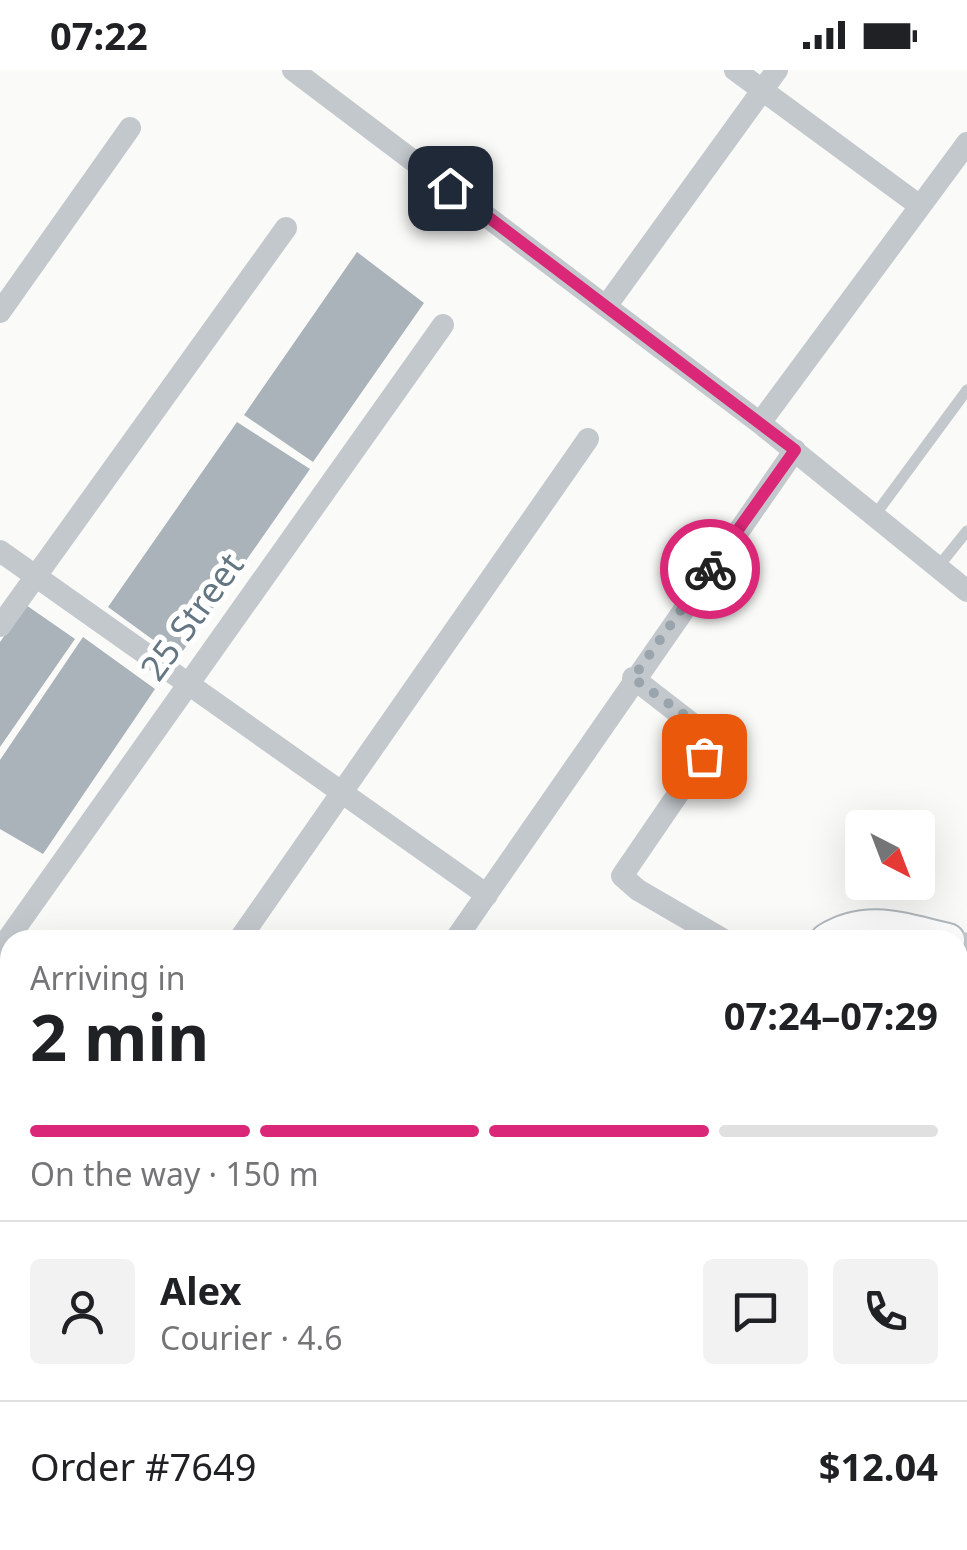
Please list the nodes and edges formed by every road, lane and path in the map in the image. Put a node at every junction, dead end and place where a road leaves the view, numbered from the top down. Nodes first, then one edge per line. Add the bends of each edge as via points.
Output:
1 (294, 70) edge
2 (735, 70) edge
3 (777, 70) edge
4 (762, 90) junction
5 (130, 128) dead end
6 (967, 143) edge
7 (920, 206) junction
8 (286, 228) dead end
9 (607, 305) junction
10 (0, 312) edge
11 (443, 326) dead end
12 (967, 390) edge
13 (760, 423) junction
14 (588, 439) dead end
15 (795, 450) junction
16 (874, 515) junction
17 (967, 531) edge
18 (0, 552) edge
19 (938, 566) junction
20 (35, 576) junction
21 (967, 591) edge
22 (0, 626) edge
23 (633, 678) junction
24 (187, 681) junction
25 (345, 791) junction
26 (487, 895) junction
27 (14, 930) edge
28 (246, 930) edge
29 (463, 930) edge
30 (707, 930) edge
31 (845, 930) edge
32 (907, 930) edge

1 - 9 street
2 - 4 street
3 - 4 street
4 - 7 street
4 - 9 street
5 - 10 street
6 - 7 street
7 - 13 street
8 - 20 street
9 - 13 street
11 - 24 street, 25 Street
12 - 16 lane
13 - 15 street
14 - 25 street
15 - 16 street
15 - 23 street
16 - 19 street
17 - 19 lane
18 - 20 street
19 - 21 street
20 - 22 street
20 - 24 street
23 - 26 street
23 - 30 street via 708,736 704,756 622,876
24 - 25 street
24 - 27 street, 25 Street
25 - 26 street
25 - 28 street
26 - 29 street
31 - 32 street via 872,922

